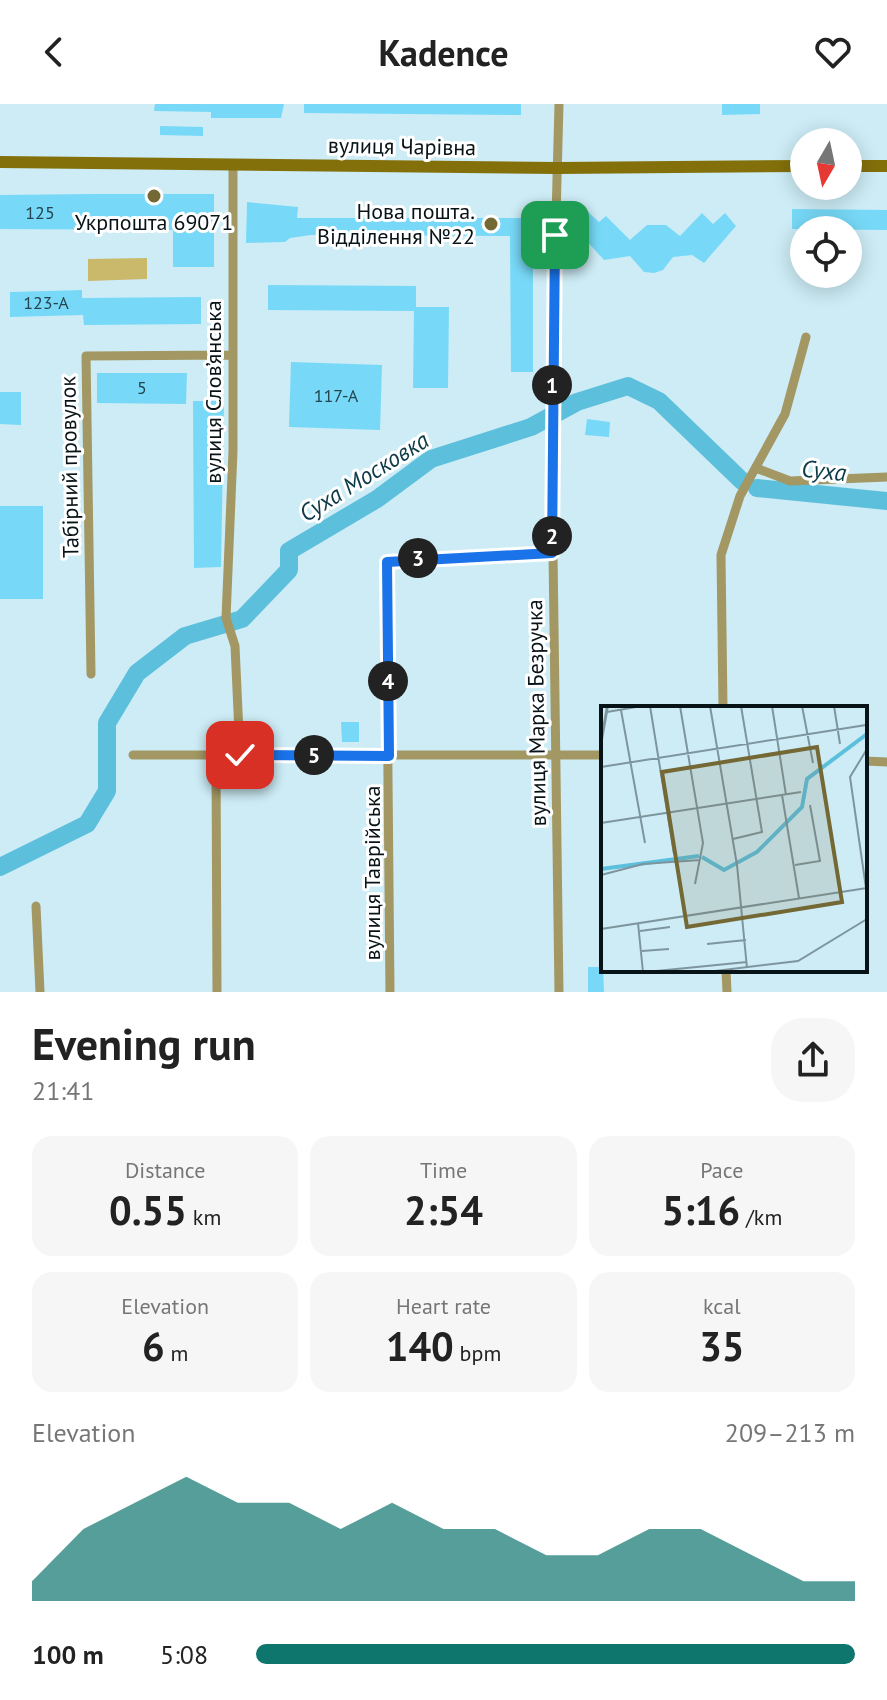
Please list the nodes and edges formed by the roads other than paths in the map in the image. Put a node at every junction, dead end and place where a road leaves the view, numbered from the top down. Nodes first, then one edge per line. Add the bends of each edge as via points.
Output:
1 (559, 104) edge
2 (0, 162) edge
3 (233, 165) junction
4 (790, 166) edge
5 (862, 166) edge
6 (887, 166) edge
7 (557, 168) junction
8 (806, 337) dead end
9 (231, 355) junction
10 (756, 468) junction
11 (887, 477) edge
12 (552, 553) junction
13 (91, 674) dead end
14 (723, 706) edge
15 (216, 754) junction
16 (553, 754) junction
17 (133, 755) dead end
18 (240, 755) junction
19 (601, 755) edge
20 (389, 756) junction
21 (867, 761) edge
22 (887, 762) edge
23 (36, 906) dead end
24 (726, 972) edge
25 (40, 992) edge
26 (217, 992) edge
27 (390, 992) edge
28 (559, 992) edge
29 (727, 992) edge

1 - 7 street
2 - 3 street, вулиця Чарівна
3 - 7 street, вулиця Чарівна
3 - 9 street, вулиця Слов’янська
4 - 7 street, вулиця Чарівна
5 - 6 street
7 - 12 street, вулиця Марка Безручка
8 - 10 street via 785,414
9 - 13 street, Табірний провулок via 86,356
9 - 18 street, вулиця Слов’янська via 226,618 235,646
10 - 11 street via 790,481
10 - 14 street via 740,496 721,555
12 - 16 street, вулиця Марка Безручка
12 - 20 street, вулиця Таврійська via 387,562
15 - 17 street
15 - 18 street
15 - 26 street
16 - 19 street
16 - 20 street
16 - 28 street, вулиця Марка Безручка
18 - 20 street
20 - 27 street, вулиця Таврійська
21 - 22 street
23 - 25 street
24 - 29 street

